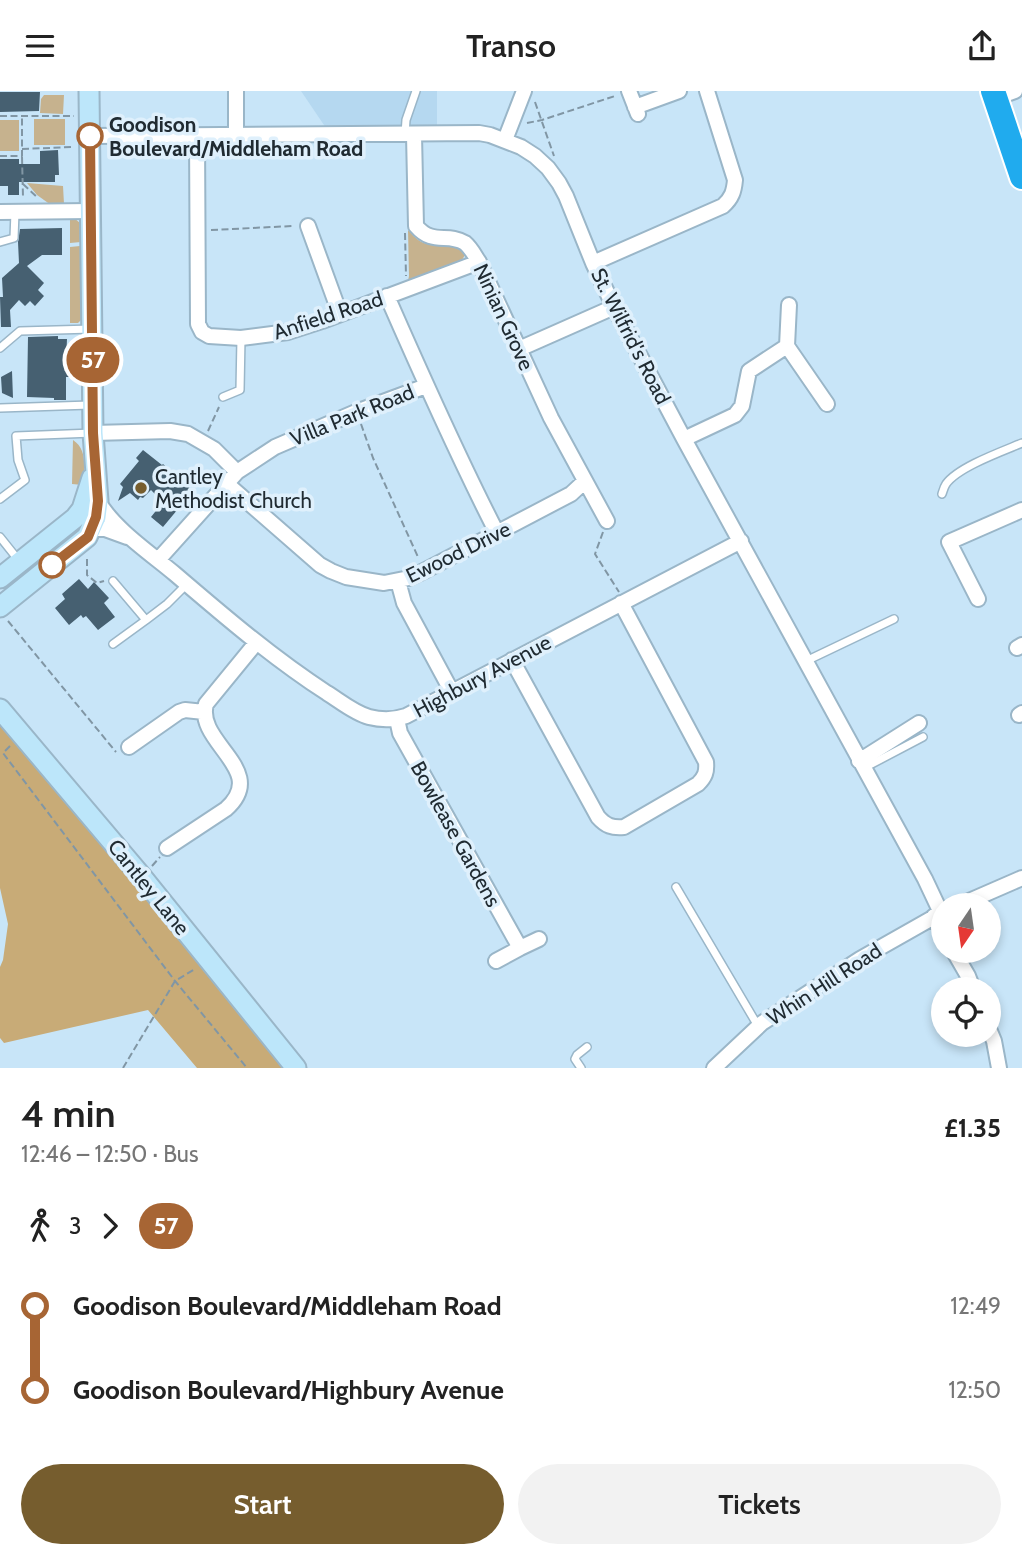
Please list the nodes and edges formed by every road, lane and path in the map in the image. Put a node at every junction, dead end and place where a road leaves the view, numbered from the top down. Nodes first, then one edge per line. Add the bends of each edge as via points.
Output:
1 (89, 91) edge
2 (236, 91) edge
3 (416, 91) edge
4 (678, 91) edge
5 (707, 91) edge
6 (623, 93) edge
7 (1001, 93) edge
8 (530, 96) edge
9 (0, 116) edge
10 (22, 116) junction
11 (542, 120) junction
12 (511, 125) junction
13 (90, 133) junction
14 (410, 134) junction
15 (197, 135) junction
16 (236, 135) junction
17 (505, 140) junction
18 (22, 149) junction
19 (554, 155) dead end
20 (0, 156) edge
21 (22, 156) junction
22 (1022, 177) edge
23 (91, 211) junction
24 (13, 212) edge
25 (308, 226) joint
26 (416, 226) junction
27 (197, 230) junction
28 (0, 242) edge
29 (479, 263) junction
30 (593, 263) junction
31 (404, 291) junction
32 (387, 296) junction
33 (789, 305) dead end
34 (614, 307) junction
35 (340, 314) junction
36 (93, 329) junction
37 (241, 338) junction
38 (787, 346) junction
39 (0, 348) edge
40 (519, 349) junction
41 (426, 386) junction
42 (223, 397) joint
43 (827, 404) dead end
44 (93, 405) junction
45 (0, 408) edge
46 (356, 412) junction
47 (93, 433) junction
48 (684, 439) junction
49 (204, 443) junction
50 (1022, 443) edge
51 (95, 470) junction
52 (231, 478) junction
53 (585, 481) junction
54 (942, 495) dead end
55 (0, 499) edge
56 (98, 501) junction
57 (1022, 510) edge
58 (607, 521) joint
59 (90, 533) junction
60 (497, 533) junction
61 (0, 537) edge
62 (134, 541) junction
63 (741, 541) junction
64 (158, 560) junction
65 (7, 570) edge
66 (424, 571) junction
67 (34, 580) junction
68 (109, 581) joint
69 (398, 581) junction
70 (187, 584) junction
71 (978, 599) dead end
72 (621, 603) junction
73 (4, 614) edge
74 (894, 619) dead end
75 (146, 620) junction
76 (256, 643) junction
77 (113, 644) dead end
78 (512, 660) junction
79 (805, 661) junction
80 (452, 692) junction
81 (0, 709) edge
82 (204, 712) junction
83 (397, 719) junction
84 (921, 730) dead end
85 (22, 734) junction
86 (129, 747) joint
87 (861, 764) junction
88 (167, 848) joint
89 (142, 877) junction
90 (1022, 878) edge
91 (676, 887) dead end
92 (988, 893) edge
93 (931, 894) edge
94 (931, 918) edge
95 (539, 939) dead end
96 (520, 949) junction
97 (209, 960) junction
98 (496, 961) dead end
99 (175, 981) junction
100 (759, 1026) junction
101 (587, 1047) dead end
102 (995, 1047) edge
103 (123, 1068) edge
104 (247, 1068) edge
105 (296, 1068) edge
106 (581, 1068) edge
107 (714, 1068) edge
108 (999, 1068) edge

1 - 13 street
2 - 16 street
3 - 14 lane via 406,120
4 - 6 street via 637,111
5 - 30 street via 735,180 730,200
6 - 11 path
7 - 22 highway
8 - 11 path
8 - 12 street
9 - 10 path
10 - 13 path
10 - 18 path
11 - 12 path
11 - 19 path
12 - 17 street
13 - 15 street, St. Wilfrid's Road
13 - 18 path
13 - 23 street
14 - 16 street, St. Wilfrid's Road
14 - 17 street, St. Wilfrid's Road via 479,134
14 - 26 street
15 - 16 street, St. Wilfrid's Road
15 - 27 street, Anfield Road
17 - 30 street, St. Wilfrid's Road via 535,156 559,183
18 - 21 path
20 - 21 path
21 - 24 path
23 - 24 street
23 - 36 street
24 - 28 lane via 14,238
25 - 27 path
25 - 35 street
26 - 29 street, Ninian Grove via 424,235 464,243
26 - 31 path via 405,225
27 - 37 street, Anfield Road via 198,324 209,337
29 - 31 street, Anfield Road
29 - 40 street, Ninian Grove
30 - 34 street, St. Wilfrid's Road
31 - 32 street, Anfield Road
32 - 35 street, Anfield Road
32 - 41 street
33 - 38 street
34 - 40 street
34 - 48 street, St. Wilfrid's Road
35 - 37 street, Anfield Road via 288,332
36 - 39 lane via 20,331
36 - 44 street
37 - 42 lane via 240,390
38 - 43 street
38 - 48 street via 750,370 742,406 735,415
40 - 53 street, Ninian Grove
41 - 46 street, Villa Park Road
41 - 60 street
42 - 49 path
44 - 45 lane
44 - 47 street
46 - 52 street, Villa Park Road via 275,446
46 - 66 path
47 - 49 street via 170,431
47 - 51 street
47 - 55 lane via 16,436 25,480
48 - 63 street, St. Wilfrid's Road
49 - 52 street, Ewood Drive via 214,449
50 - 54 lane via 952,478
51 - 56 street
51 - 65 street via 75,518
52 - 64 street, Villa Park Road
52 - 69 street, Ewood Drive via 320,565 364,581
53 - 58 street, Ninian Grove
53 - 60 street, Ewood Drive via 572,494
56 - 59 street
56 - 62 street
57 - 71 street via 949,542
58 - 72 path via 595,554 619,589
59 - 62 street via 105,529
59 - 67 street
59 - 68 path via 87,575 97,583
60 - 66 street, Ewood Drive
61 - 65 lane
62 - 64 street, Highbury Avenue
63 - 72 street, Highbury Avenue
63 - 79 street, St. Wilfrid's Road
64 - 70 street, Highbury Avenue
65 - 67 street
66 - 69 street, Ewood Drive
67 - 73 street
68 - 75 lane
69 - 80 street via 404,603
70 - 75 lane
70 - 76 street, Highbury Avenue
72 - 78 street, Highbury Avenue
72 - 78 street via 707,771 698,784 624,827 605,825 598,817
73 - 86 path via 117,753
74 - 79 lane
75 - 77 lane
76 - 82 street
76 - 83 street, Highbury Avenue via 362,714
78 - 80 street, Highbury Avenue
79 - 87 street, St. Wilfrid's Road
80 - 83 street, Highbury Avenue
81 - 85 street, Cantley Lane
82 - 86 street via 179,712
82 - 88 street via 206,724 238,770 238,792 226,809
83 - 96 street, Bowlease Gardens via 400,733
84 - 87 street
85 - 89 street, Cantley Lane
85 - 99 path via 3,753
87 - 93 street, St. Wilfrid's Road
88 - 89 path
89 - 97 street, Cantley Lane
90 - 92 street
91 - 100 lane
94 - 100 street, Whin Hill Road
95 - 96 street
96 - 98 street
97 - 99 path
97 - 105 street, Cantley Lane
99 - 103 path
99 - 104 path
100 - 107 street, Whin Hill Road
101 - 106 lane via 575,1059
102 - 108 street

